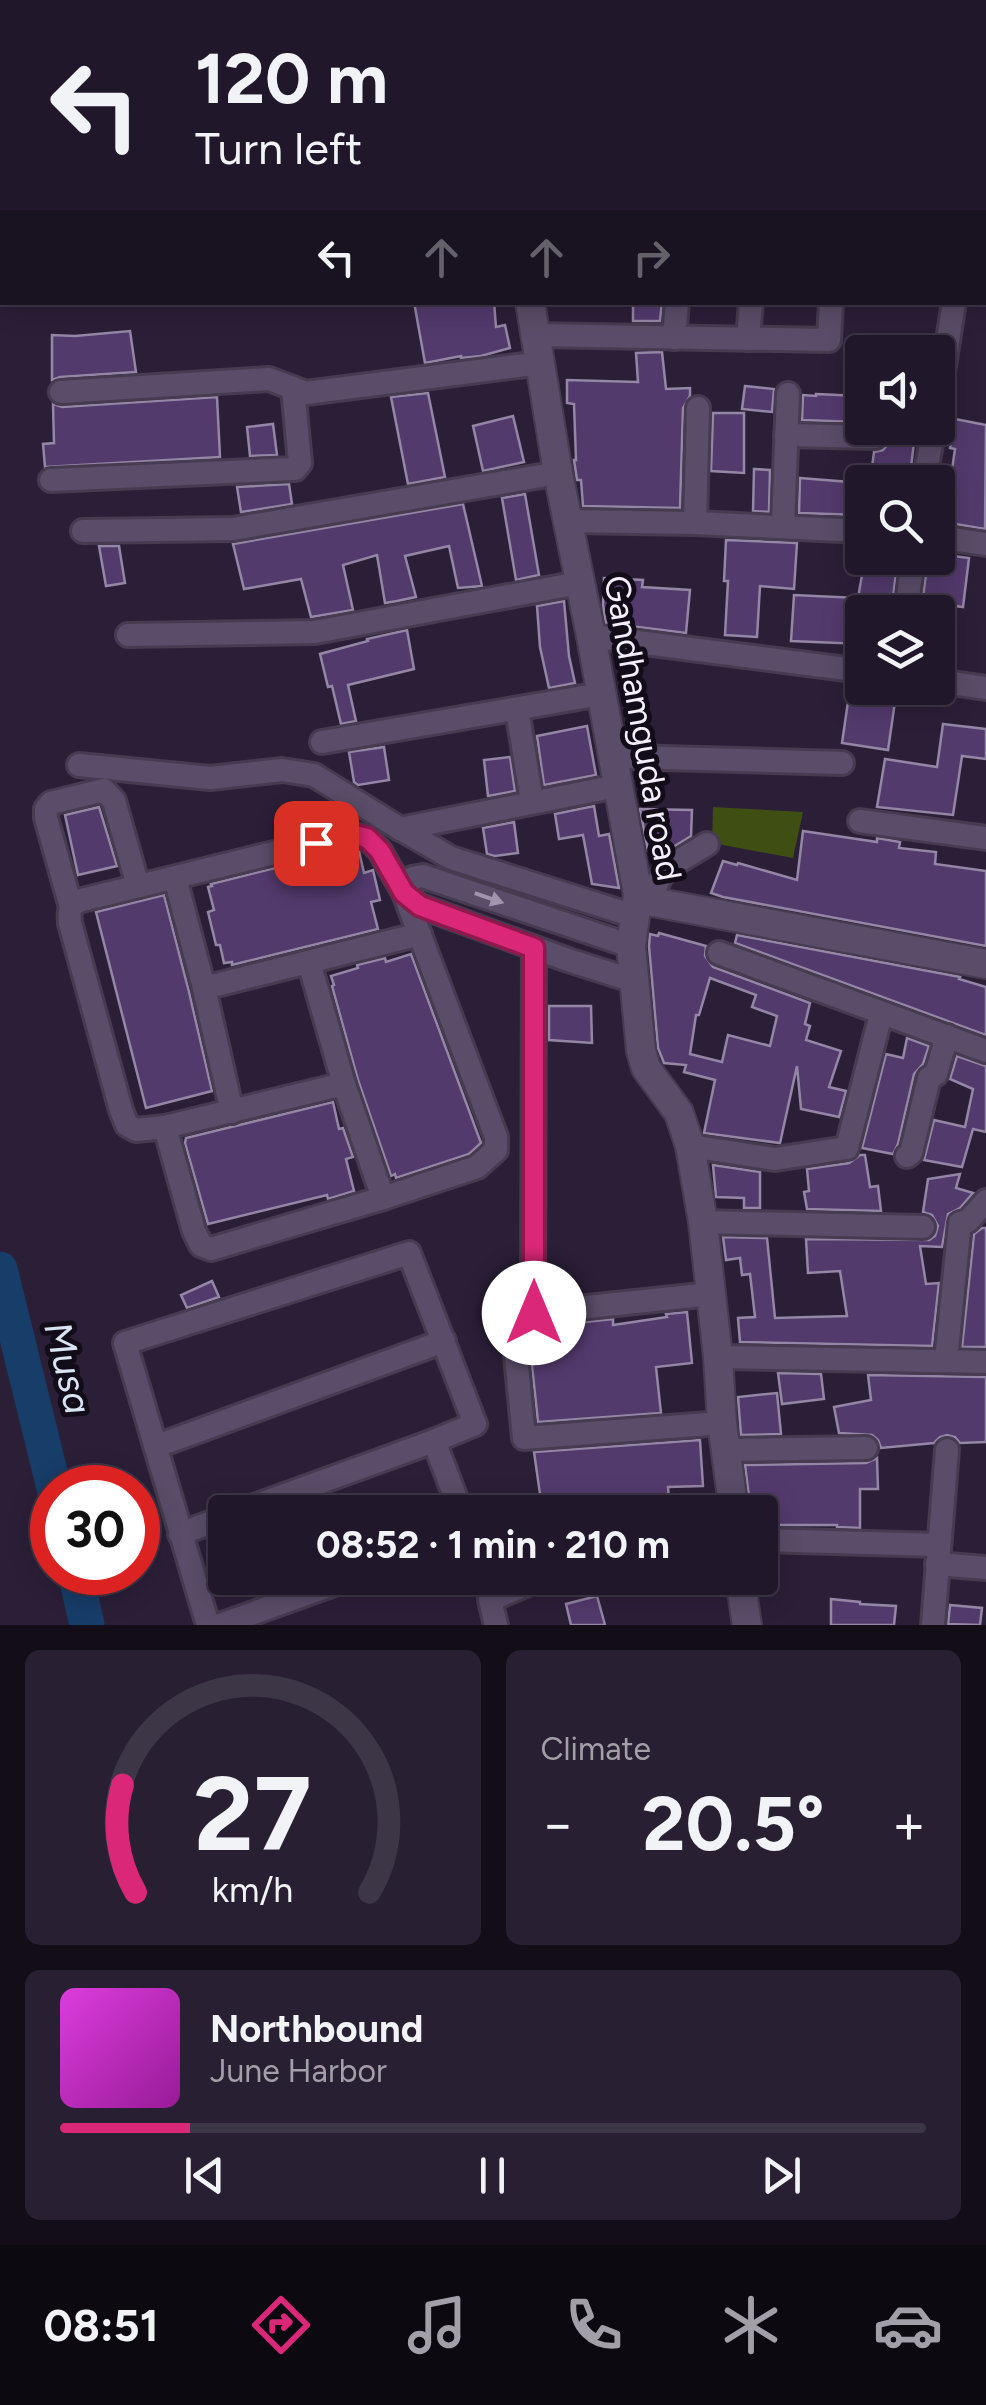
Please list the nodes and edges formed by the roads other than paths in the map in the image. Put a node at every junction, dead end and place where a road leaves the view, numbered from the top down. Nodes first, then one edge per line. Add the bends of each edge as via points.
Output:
1 (531, 305) edge
2 (677, 305) edge
3 (752, 305) edge
4 (831, 305) edge
5 (954, 305) edge
6 (536, 334) junction
7 (949, 335) edge
8 (674, 338) junction
9 (748, 339) junction
10 (541, 363) junction
11 (293, 388) junction
12 (61, 392) dead end
13 (788, 394) dead end
14 (698, 408) dead end
15 (786, 434) junction
16 (845, 437) edge
17 (558, 473) junction
18 (51, 480) dead end
19 (568, 520) junction
20 (695, 523) junction
21 (782, 527) junction
22 (84, 530) dead end
23 (845, 530) edge
24 (955, 539) edge
25 (986, 544) edge
26 (579, 584) junction
27 (128, 636) dead end
28 (591, 636) junction
29 (845, 668) edge
30 (955, 683) edge
31 (986, 688) edge
32 (601, 694) junction
33 (517, 709) junction
34 (322, 742) dead end
35 (612, 755) junction
36 (842, 763) dead end
37 (79, 765) dead end
38 (618, 786) junction
39 (532, 802) junction
40 (860, 822) dead end
41 (400, 828) junction
42 (986, 838) edge
43 (708, 844) dead end
44 (174, 878) junction
45 (138, 886) junction
46 (404, 893) junction
47 (640, 904) junction
48 (70, 907) junction
49 (420, 934) junction
50 (631, 946) junction
51 (534, 948) junction
52 (719, 953) dead end
53 (309, 962) junction
54 (986, 964) edge
55 (634, 981) junction
56 (204, 988) junction
57 (881, 1014) junction
58 (947, 1036) junction
59 (986, 1051) edge
60 (344, 1084) junction
61 (232, 1112) junction
62 (165, 1127) junction
63 (690, 1146) junction
64 (906, 1156) dead end
65 (383, 1198) junction
66 (986, 1201) edge
67 (703, 1222) junction
68 (923, 1227) dead end
69 (711, 1294) junction
70 (534, 1313) junction
71 (444, 1341) junction
72 (718, 1358) junction
73 (946, 1360) junction
74 (986, 1362) edge
75 (723, 1437) junction
76 (434, 1441) junction
77 (157, 1446) junction
78 (866, 1448) dead end
79 (947, 1450) dead end
80 (285, 1495) edge
81 (455, 1495) edge
82 (732, 1495) edge
83 (208, 1524) edge
84 (180, 1534) junction
85 (778, 1542) edge
86 (938, 1555) junction
87 (986, 1568) edge
88 (303, 1595) edge
89 (488, 1595) edge
90 (743, 1595) edge
91 (208, 1625) edge
92 (220, 1625) edge
93 (496, 1625) edge
94 (747, 1625) edge
95 (934, 1625) edge

1 - 6 street, Gandhamguda road
2 - 8 street
3 - 9 street
4 - 9 street via 828,340
5 - 7 street
6 - 8 street
6 - 10 street, Gandhamguda road
8 - 9 street
10 - 11 street via 306,393
10 - 17 street, Gandhamguda road
11 - 12 street via 269,379
11 - 18 street via 300,463 295,469
13 - 15 street
14 - 20 street
15 - 16 street
15 - 21 street
17 - 19 street, Gandhamguda road
17 - 22 street via 233,529
19 - 20 street
19 - 26 street, Gandhamguda road
20 - 21 street
21 - 23 street
24 - 25 street
26 - 27 street via 315,632
26 - 28 street, Gandhamguda road
28 - 29 street
28 - 32 street, Gandhamguda road
30 - 31 street
32 - 33 street
32 - 35 street, Gandhamguda road
33 - 34 street
33 - 39 street
35 - 36 street
35 - 38 street, Gandhamguda road
37 - 41 street via 210,778 282,770 314,775
38 - 39 street
38 - 47 street, Gandhamguda road
39 - 41 street
40 - 42 street
41 - 47 street via 451,858
43 - 47 street via 674,864
44 - 45 street
44 - 46 street via 351,834 380,851
44 - 56 street
45 - 48 street
45 - 48 street via 109,794 50,803 46,818
46 - 49 street
46 -> 50 street via 412,878 423,876
46 - 51 street via 420,906
47 - 50 street, Gandhamguda road
47 - 54 street
48 - 62 street via 127,1125
49 - 53 street
49 - 65 street via 496,1150 478,1167
50 - 55 street, Gandhamguda road
51 - 55 street
51 - 70 street
52 - 57 street
53 - 56 street
53 - 60 street
55 - 63 street, Gandhamguda road via 646,1068 679,1113
56 - 61 street
57 - 58 street
57 - 63 street via 847,1148 775,1159
58 - 59 street
58 - 64 street
60 - 61 street
60 - 65 street
61 - 62 street
62 - 65 street via 194,1230 211,1249
63 - 67 street, Gandhamguda road
66 - 73 street via 960,1223
67 - 68 street
67 - 69 street, Gandhamguda road
69 - 70 street
69 - 72 street, Gandhamguda road
70 - 75 street via 512,1315 524,1438
71 - 76 street via 475,1424
71 - 77 street
71 - 77 street via 409,1254 125,1343
72 - 73 street
72 - 75 street, Gandhamguda road
73 - 74 street
75 - 78 street
75 - 82 street, Gandhamguda road
76 - 80 street
76 - 81 street
77 - 84 street
79 - 86 street
83 - 84 street
84 - 91 street
85 - 86 street
86 - 87 street
86 - 95 street
88 - 92 street
89 - 93 street
90 - 94 street

